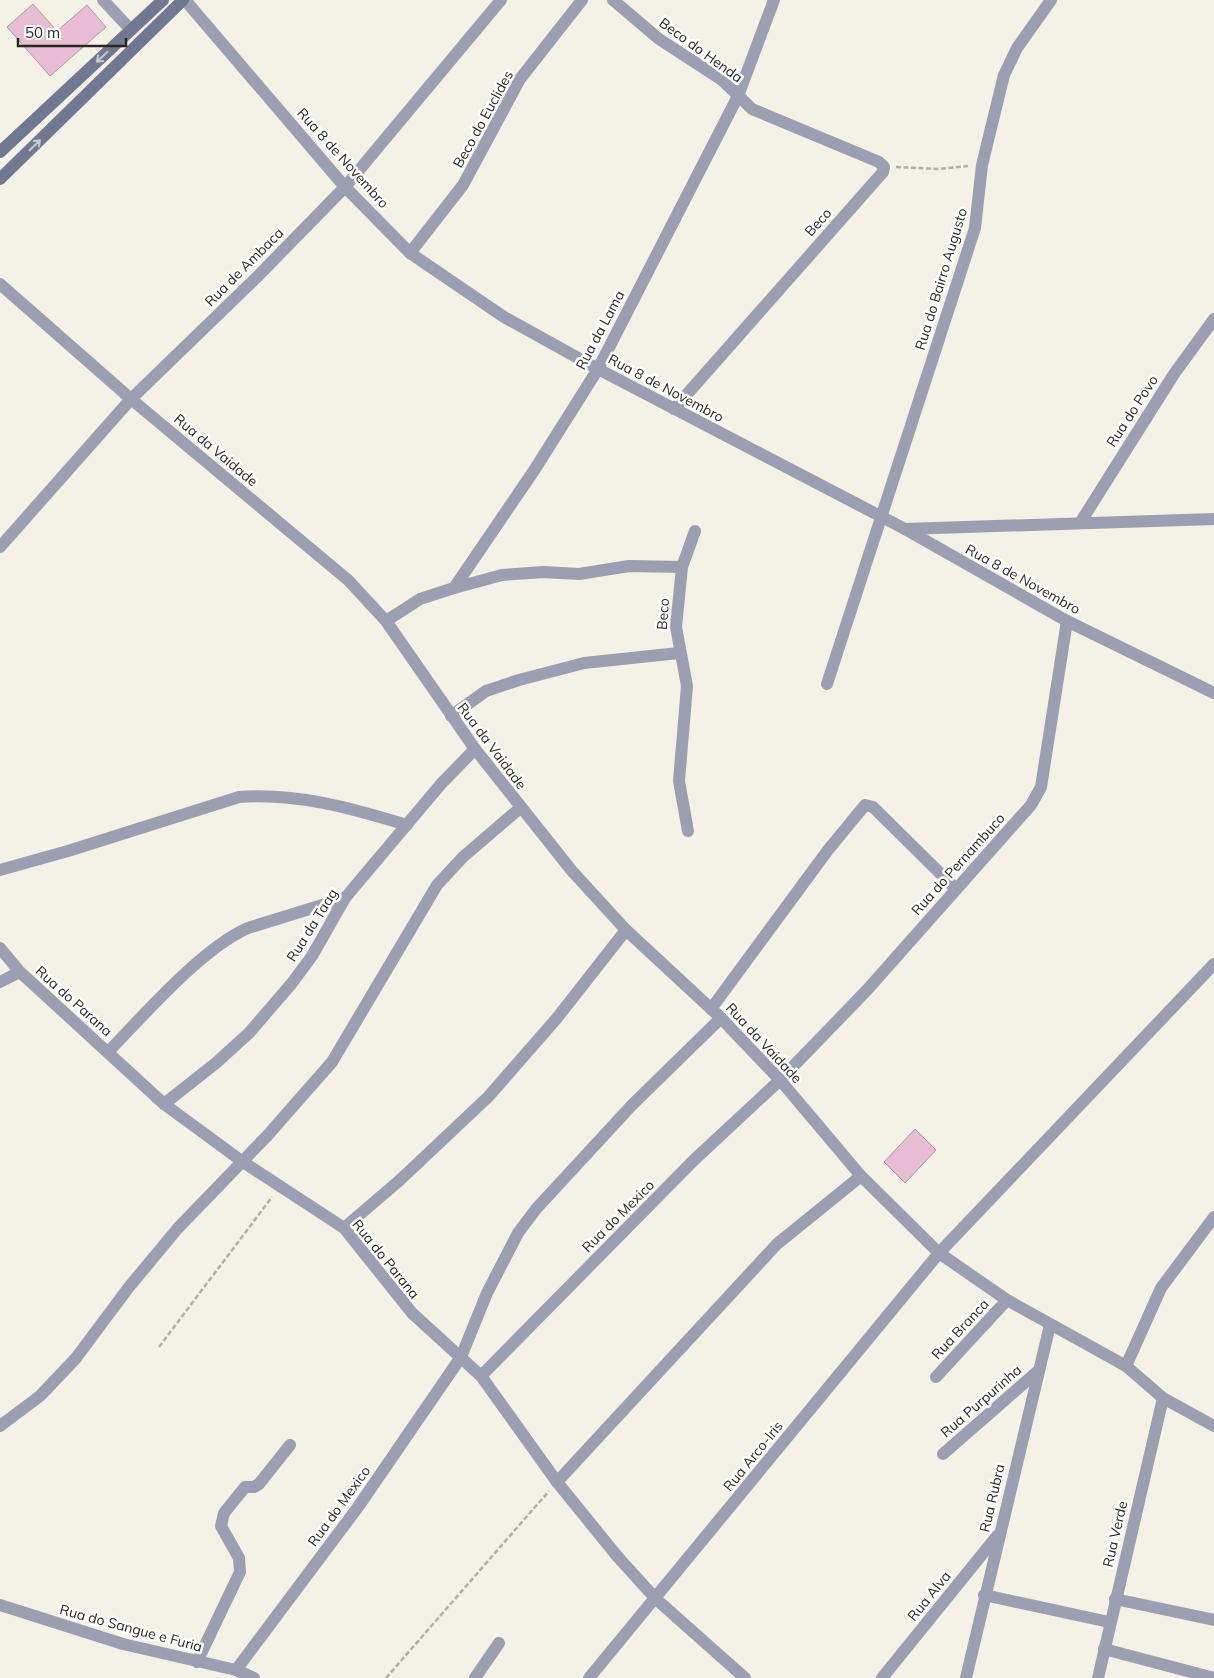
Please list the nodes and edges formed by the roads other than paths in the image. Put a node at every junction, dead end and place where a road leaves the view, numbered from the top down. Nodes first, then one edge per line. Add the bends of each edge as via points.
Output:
1 (103, 0) edge
2 (163, 0) edge
3 (184, 0) edge
4 (501, 0) edge
5 (582, 0) edge
6 (613, 0) edge
7 (774, 0) edge
8 (1051, 0) edge
9 (131, 30) junction
10 (738, 96) junction
11 (0, 152) edge
12 (884, 167) joint
13 (0, 179) edge
14 (344, 187) junction
15 (410, 253) junction
16 (0, 284) edge
17 (1214, 319) edge
18 (598, 369) junction
19 (131, 399) junction
20 (674, 409) junction
21 (880, 516) junction
22 (1214, 519) edge
23 (1080, 523) junction
24 (905, 529) junction
25 (695, 531) dead end
26 (0, 547) edge
27 (682, 567) junction
28 (454, 588) junction
29 (386, 621) junction
30 (1067, 621) junction
31 (679, 653) junction
32 (827, 684) dead end
33 (1214, 693) edge
34 (451, 716) junction
35 (475, 749) junction
36 (520, 808) junction
37 (407, 824) junction
38 (688, 831) dead end
39 (0, 870) edge
40 (956, 889) junction
41 (345, 898) junction
42 (626, 930) junction
43 (0, 948) edge
44 (1214, 964) edge
45 (20, 972) junction
46 (0, 982) edge
47 (711, 1009) junction
48 (721, 1018) junction
49 (108, 1052) junction
50 (780, 1080) junction
51 (164, 1104) junction
52 (243, 1162) junction
53 (861, 1176) junction
54 (1214, 1217) edge
55 (344, 1228) junction
56 (939, 1253) junction
57 (1007, 1300) junction
58 (1050, 1325) junction
59 (461, 1357) junction
60 (1126, 1366) junction
61 (1038, 1370) junction
62 (481, 1376) junction
63 (936, 1377) dead end
64 (1163, 1398) junction
65 (0, 1426) edge
66 (1214, 1426) edge
67 (290, 1445) dead end
68 (943, 1454) dead end
69 (557, 1482) junction
70 (999, 1534) junction
71 (984, 1595) junction
72 (656, 1598) junction
73 (1115, 1599) junction
74 (0, 1605) edge
75 (1214, 1620) edge
76 (1109, 1622) junction
77 (499, 1643) dead end
78 (1104, 1649) junction
79 (197, 1662) junction
80 (236, 1670) junction
81 (254, 1678) edge
82 (475, 1678) edge
83 (589, 1678) edge
84 (744, 1678) edge
85 (882, 1678) edge
86 (966, 1678) edge
87 (1098, 1678) edge
88 (1214, 1678) edge

1 - 9 street
2 - 9 main road
13 -> 3 main road
3 - 14 street, Rua 8 de Novembro
4 - 14 street, Rua de Ambaca
5 - 15 street, Beco do Euclides via 520,79 464,185
6 - 10 street, Beco do Henda via 659,39 722,80
7 - 10 street, Rua da Lama
8 - 21 street, Rua do Bairro Augusto via 1017,48 1004,75 982,165 975,228
9 -> 11 main road
10 - 12 street, Beco do Henda via 758,113 879,162
10 - 18 street, Rua da Lama
12 - 20 street, Beco via 883,172
14 - 15 street, Rua 8 de Novembro
14 - 19 street, Rua de Ambaca via 258,277
15 - 18 street, Rua 8 de Novembro via 504,316
16 - 19 street, Rua da Vaidade
17 - 23 street, Rua do Povo via 1174,374
18 - 20 street, Rua 8 de Novembro
18 - 28 street, Rua da Lama
19 - 26 street, Rua de Ambaca
19 - 29 street, Rua da Vaidade via 338,570
20 - 21 street, Rua 8 de Novembro
21 - 24 street, Rua 8 de Novembro
21 - 32 street, Rua do Bairro Augusto
22 - 23 street
23 - 24 street
24 - 30 street, Rua 8 de Novembro
25 - 27 street, Beco
27 - 28 street via 629,566 579,574 502,575
27 - 31 street, Beco via 676,627
28 - 29 street via 420,599
29 - 34 street, Rua da Vaidade
30 - 33 street, Rua 8 de Novembro
30 - 40 street, Rua do Pernambuco via 1041,787 1030,805
31 - 34 street via 584,663 519,680 486,691
31 - 38 street, Beco via 687,686 679,781
34 - 35 street, Rua da Vaidade
35 - 36 street, Rua da Vaidade
35 - 37 street, Rua da Taag
36 - 42 street, Rua da Vaidade
36 - 52 street via 463,857 437,885 332,1062
37 - 39 street via 326,802 264,795 240,797
37 - 41 street, Rua da Taag
40 - 47 street via 873,807 865,805
40 - 50 street, Rua do Pernambuco via 867,990
41 - 49 street via 236,934 172,988
41 - 51 street, Rua da Taag via 312,956 249,1033
42 - 47 street, Rua da Vaidade
42 - 55 street via 557,1018 488,1097
43 - 45 street, Rua do Parana
44 - 56 street, Rua Arco-Iris
45 - 46 street
45 - 49 street, Rua do Parana
47 - 48 street, Rua da Vaidade
48 - 50 street, Rua da Vaidade
48 - 59 street, Rua do Mexico via 632,1105 518,1232
49 - 51 street, Rua do Parana
50 - 53 street, Rua da Vaidade
50 - 62 street, Rua do Mexico via 694,1160
51 - 52 street, Rua do Parana
52 - 55 street, Rua do Parana
52 - 65 street via 178,1228 76,1358 40,1396
53 - 56 street, Rua da Vaidade
53 - 69 street via 777,1244
54 - 60 street via 1162,1288
55 - 59 street, Rua do Parana via 412,1313
56 - 57 street, Rua da Vaidade
56 - 72 street, Rua Arco-Iris
57 - 58 street, Rua da Vaidade
57 - 63 street, Rua Branca
58 - 60 street, Rua da Vaidade
58 - 61 street, Rua Rubra
59 - 62 street, Rua do Parana
59 - 80 street, Rua do Mexico via 358,1508
60 - 64 street, Rua da Vaidade
61 - 68 street, Rua Purpurinha
61 - 70 street, Rua Rubra
62 - 69 street, Rua do Parana
64 - 66 street, Rua da Vaidade
64 - 73 street, Rua Verde
67 - 79 street via 259,1484 245,1487 224,1513 221,1526 238,1558 240,1572
69 - 72 street, Rua do Parana
70 - 71 street, Rua Rubra
70 - 85 street, Rua Alva
71 - 76 street
71 - 86 street, Rua Rubra
72 - 83 street, Rua Arco-Iris
72 - 84 street, Rua do Parana
73 - 75 street
73 - 76 street, Rua Verde
74 - 79 street, Rua do Sangue e Furia via 123,1644
76 - 78 street, Rua Verde
77 - 82 street
78 - 87 street, Rua Verde
78 - 88 street
79 - 80 street, Rua do Sangue e Furia
80 - 81 street, Rua do Sangue e Furia

